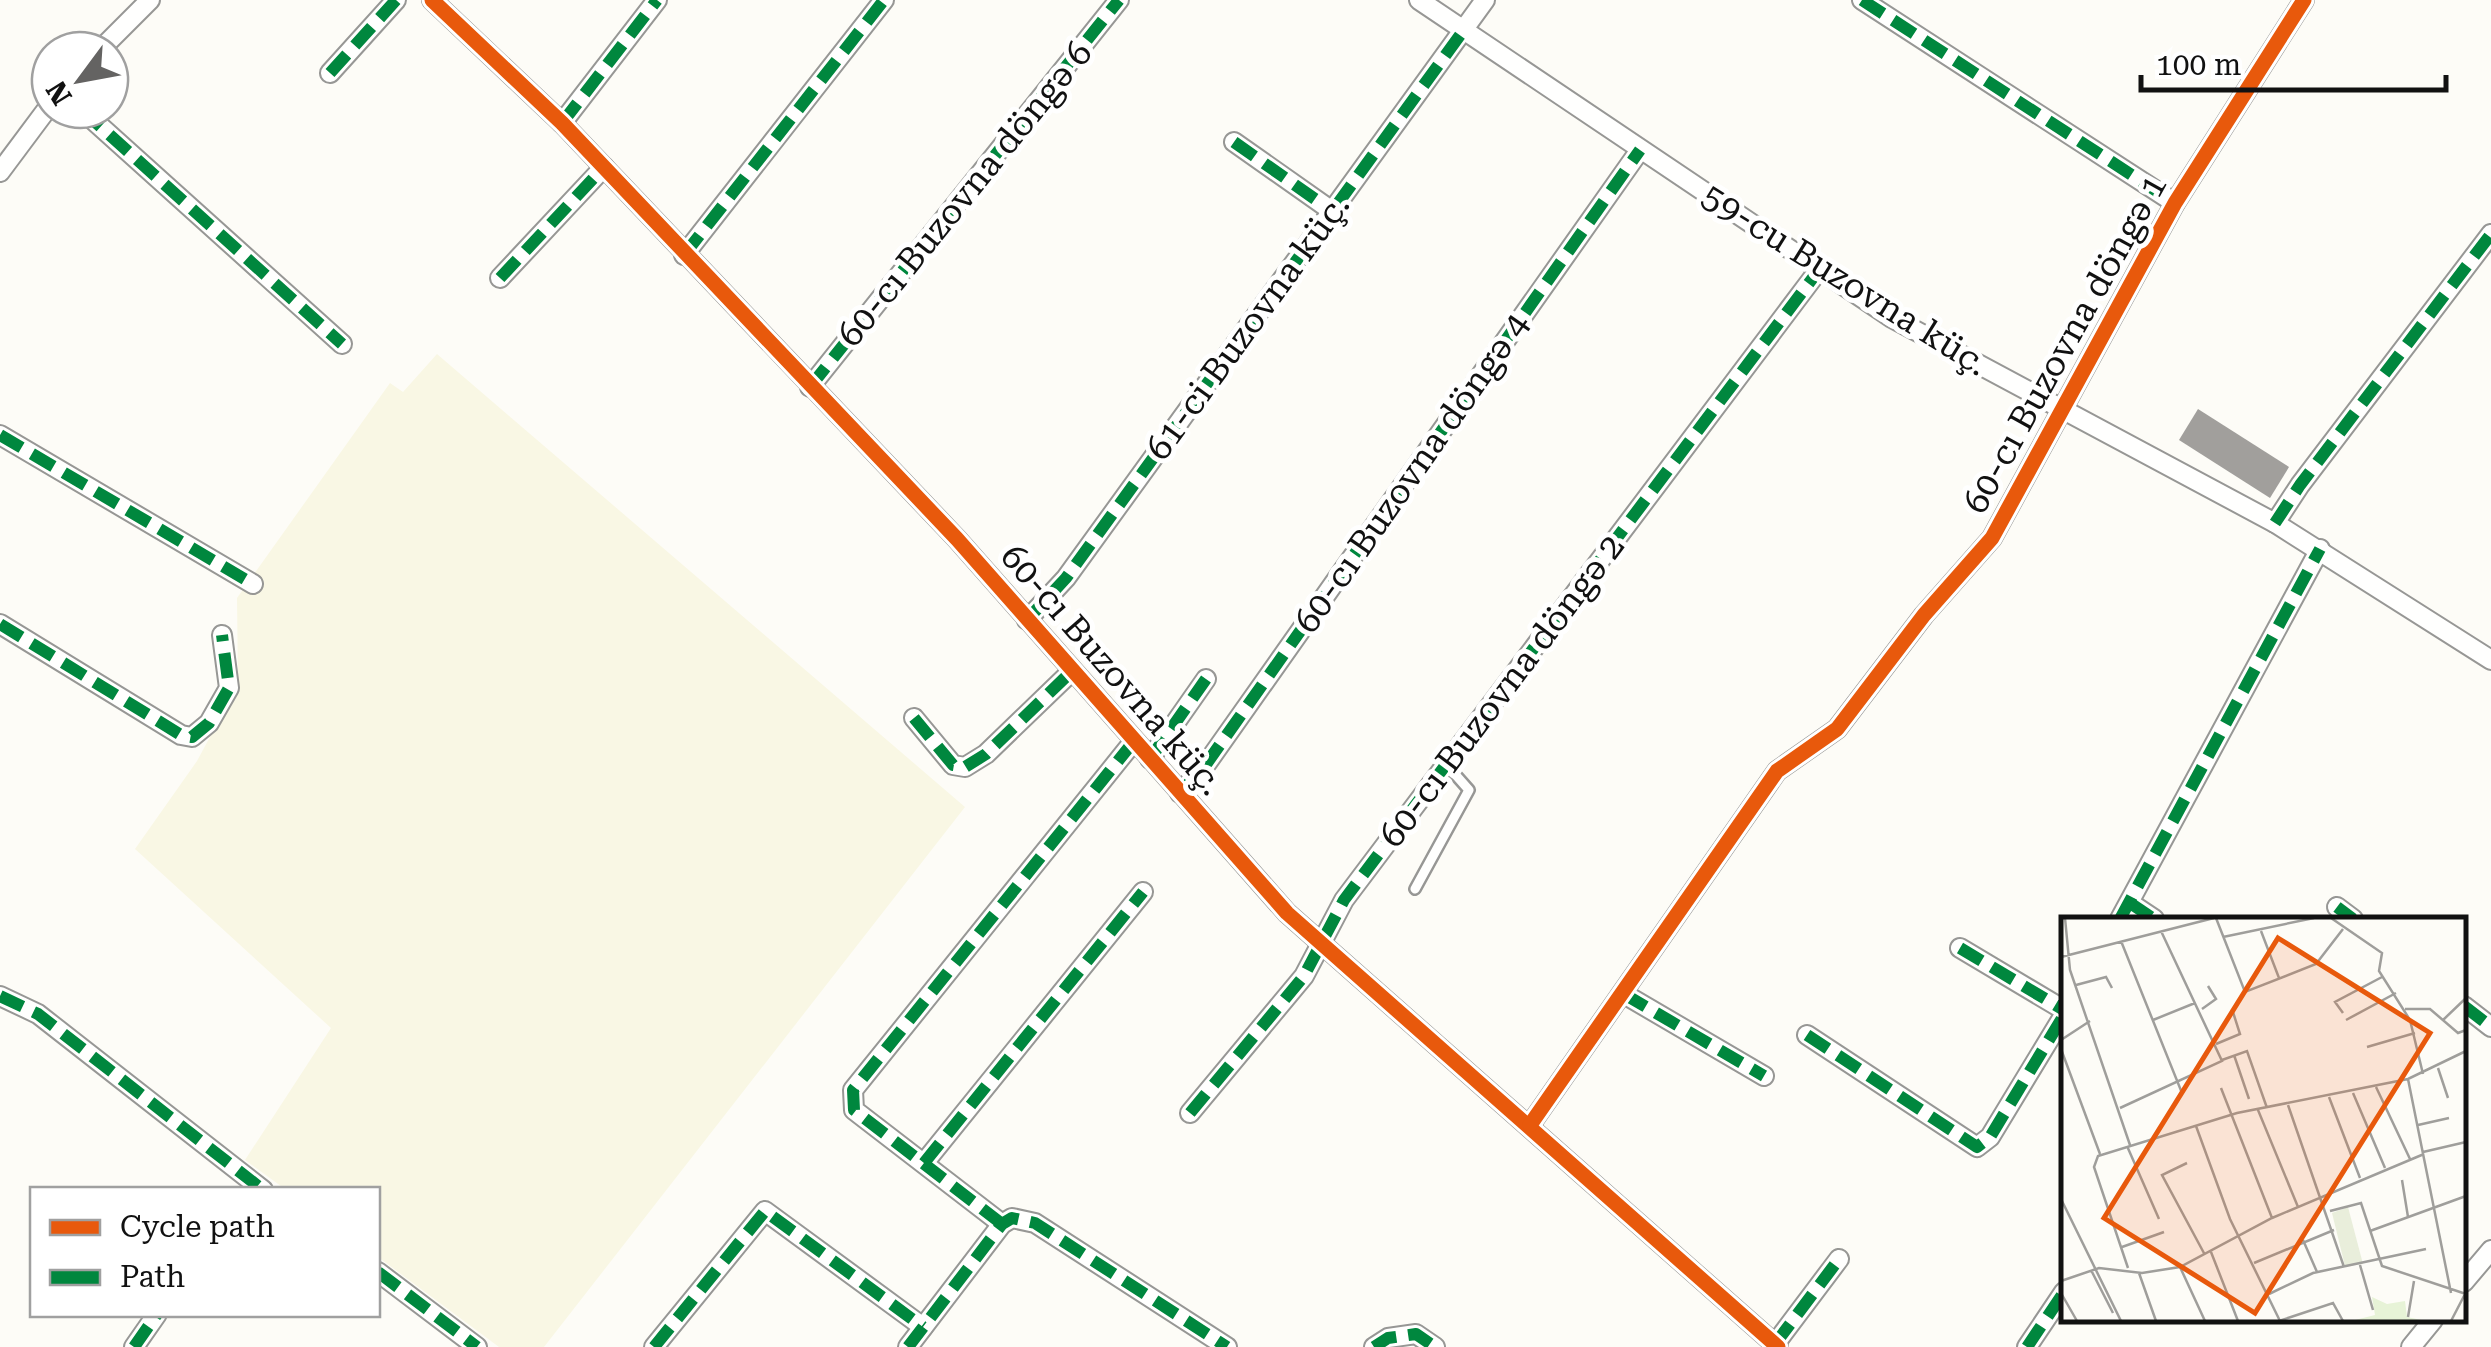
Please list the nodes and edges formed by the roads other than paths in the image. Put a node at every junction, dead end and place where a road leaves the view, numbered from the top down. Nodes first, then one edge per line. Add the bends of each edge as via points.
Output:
1 (150, 0) edge
2 (396, 0) edge
3 (432, 0) edge
4 (657, 0) edge
5 (884, 0) edge
6 (1118, 0) edge
7 (1419, 0) edge
8 (1485, 0) edge
9 (1862, 0) edge
10 (2304, 0) edge
11 (120, 30) edge
12 (1464, 30) junction
13 (330, 73) dead end
14 (562, 123) junction
15 (32, 130) edge
16 (104, 130) edge
17 (1234, 142) dead end
18 (1640, 150) junction
19 (604, 167) junction
20 (0, 172) edge
21 (2175, 203) junction
22 (1332, 211) junction
23 (2491, 234) edge
24 (684, 255) junction
25 (1818, 270) junction
26 (500, 278) dead end
27 (342, 344) dead end
28 (810, 387) junction
29 (2064, 410) junction
30 (0, 435) edge
31 (2276, 524) junction
32 (2320, 549) junction
33 (253, 584) dead end
34 (1027, 620) junction
35 (0, 624) edge
36 (222, 635) dead end
37 (2491, 660) edge
38 (1072, 671) junction
39 (1206, 679) dead end
40 (914, 718) dead end
41 (1134, 742) junction
42 (1150, 759) junction
43 (1446, 764) junction
44 (1180, 793) junction
45 (1416, 889) dead end
46 (1143, 892) dead end
47 (2130, 902) junction
48 (2337, 907) dead end
49 (2122, 917) edge
50 (2150, 917) edge
51 (2349, 917) edge
52 (1321, 944) junction
53 (1960, 948) dead end
54 (1624, 994) junction
55 (0, 996) edge
56 (2466, 1008) edge
57 (2061, 1011) edge
58 (2061, 1018) edge
59 (2491, 1028) edge
60 (1808, 1035) dead end
61 (1764, 1076) dead end
62 (1190, 1113) dead end
63 (1530, 1125) junction
64 (924, 1163) junction
65 (255, 1187) edge
66 (1002, 1224) junction
67 (2491, 1250) edge
68 (1840, 1259) dead end
69 (380, 1274) edge
70 (2466, 1280) edge
71 (2061, 1296) edge
72 (155, 1317) edge
73 (2430, 1322) edge
74 (923, 1327) junction
75 (1776, 1346) edge
76 (134, 1347) edge
77 (477, 1347) edge
78 (654, 1347) edge
79 (908, 1347) edge
80 (1227, 1347) edge
81 (1374, 1347) edge
82 (1435, 1347) edge
83 (2027, 1347) edge
84 (2411, 1347) edge

1 - 11 street
2 - 13 street
3 - 14 street, 60-cı Buzovna küç.
4 - 14 street
5 - 24 street
6 - 28 street, 60-cı Buzovna döngə 6
7 - 12 street, 59-cu Buzovna küç.
8 - 12 street, 61-ci Buzovna küç.
9 - 21 street
10 - 21 street, 60-cı Buzovna döngə 1
12 - 18 street, 59-cu Buzovna küç.
12 - 22 street, 61-ci Buzovna küç.
14 - 19 street, 60-cı Buzovna küç.
15 - 20 street
16 - 27 street
17 - 22 street
18 - 25 street, 59-cu Buzovna küç.
18 - 44 street, 60-cı Buzovna döngə 4
19 - 24 street, 60-cı Buzovna küç.
19 - 26 street
21 - 29 street, 60-cı Buzovna döngə 1
22 - 34 street, 61-ci Buzovna küç. via 1066,578
23 - 31 street
24 - 28 street, 60-cı Buzovna küç.
25 - 29 street, 59-cu Buzovna küç. via 1906,326
25 - 43 street, 60-cı Buzovna döngə 2
28 - 34 street, 60-cı Buzovna küç.
29 - 31 street, 59-cu Buzovna küç.
29 - 54 street, 60-cı Buzovna döngə 1 via 1992,538 1837,729 1777,771
30 - 33 street
31 - 32 street, 59-cu Buzovna küç.
32 - 37 street, 59-cu Buzovna küç.
32 - 47 street
34 - 38 street, 60-cı Buzovna küç.
35 - 36 street via 192,737 201,735 229,688
38 - 40 street via 965,767 953,765
38 - 41 street, 60-cı Buzovna küç.
39 - 42 street
41 - 42 street, 60-cı Buzovna küç.
41 - 64 street via 853,1090 854,1110
42 - 44 street, 60-cı Buzovna küç.
43 - 45 lane via 1469,790
43 - 52 street, 60-cı Buzovna döngə 2 via 1334,913
44 - 52 street, 60-cı Buzovna küç.
46 - 64 street
47 - 49 street
47 - 50 street
48 - 51 street
52 - 62 street, 60-cı Buzovna döngə 2 via 1304,976
52 - 63 street, 60-cı Buzovna küç.
53 - 57 street
54 - 61 street
54 - 63 street, 60-cı Buzovna döngə 1
55 - 65 street via 38,1014
56 - 59 street
58 - 60 street via 1990,1138 1978,1147
63 - 75 street, 60-cı Buzovna küç.
64 - 66 street
66 - 74 street
66 - 80 street via 1012,1218 1034,1223
67 - 70 street
68 - 75 street
69 - 77 street
71 - 83 street
72 - 76 street
73 - 84 street
74 - 78 street via 766,1211
74 - 79 street
81 - 82 street via 1416,1334

